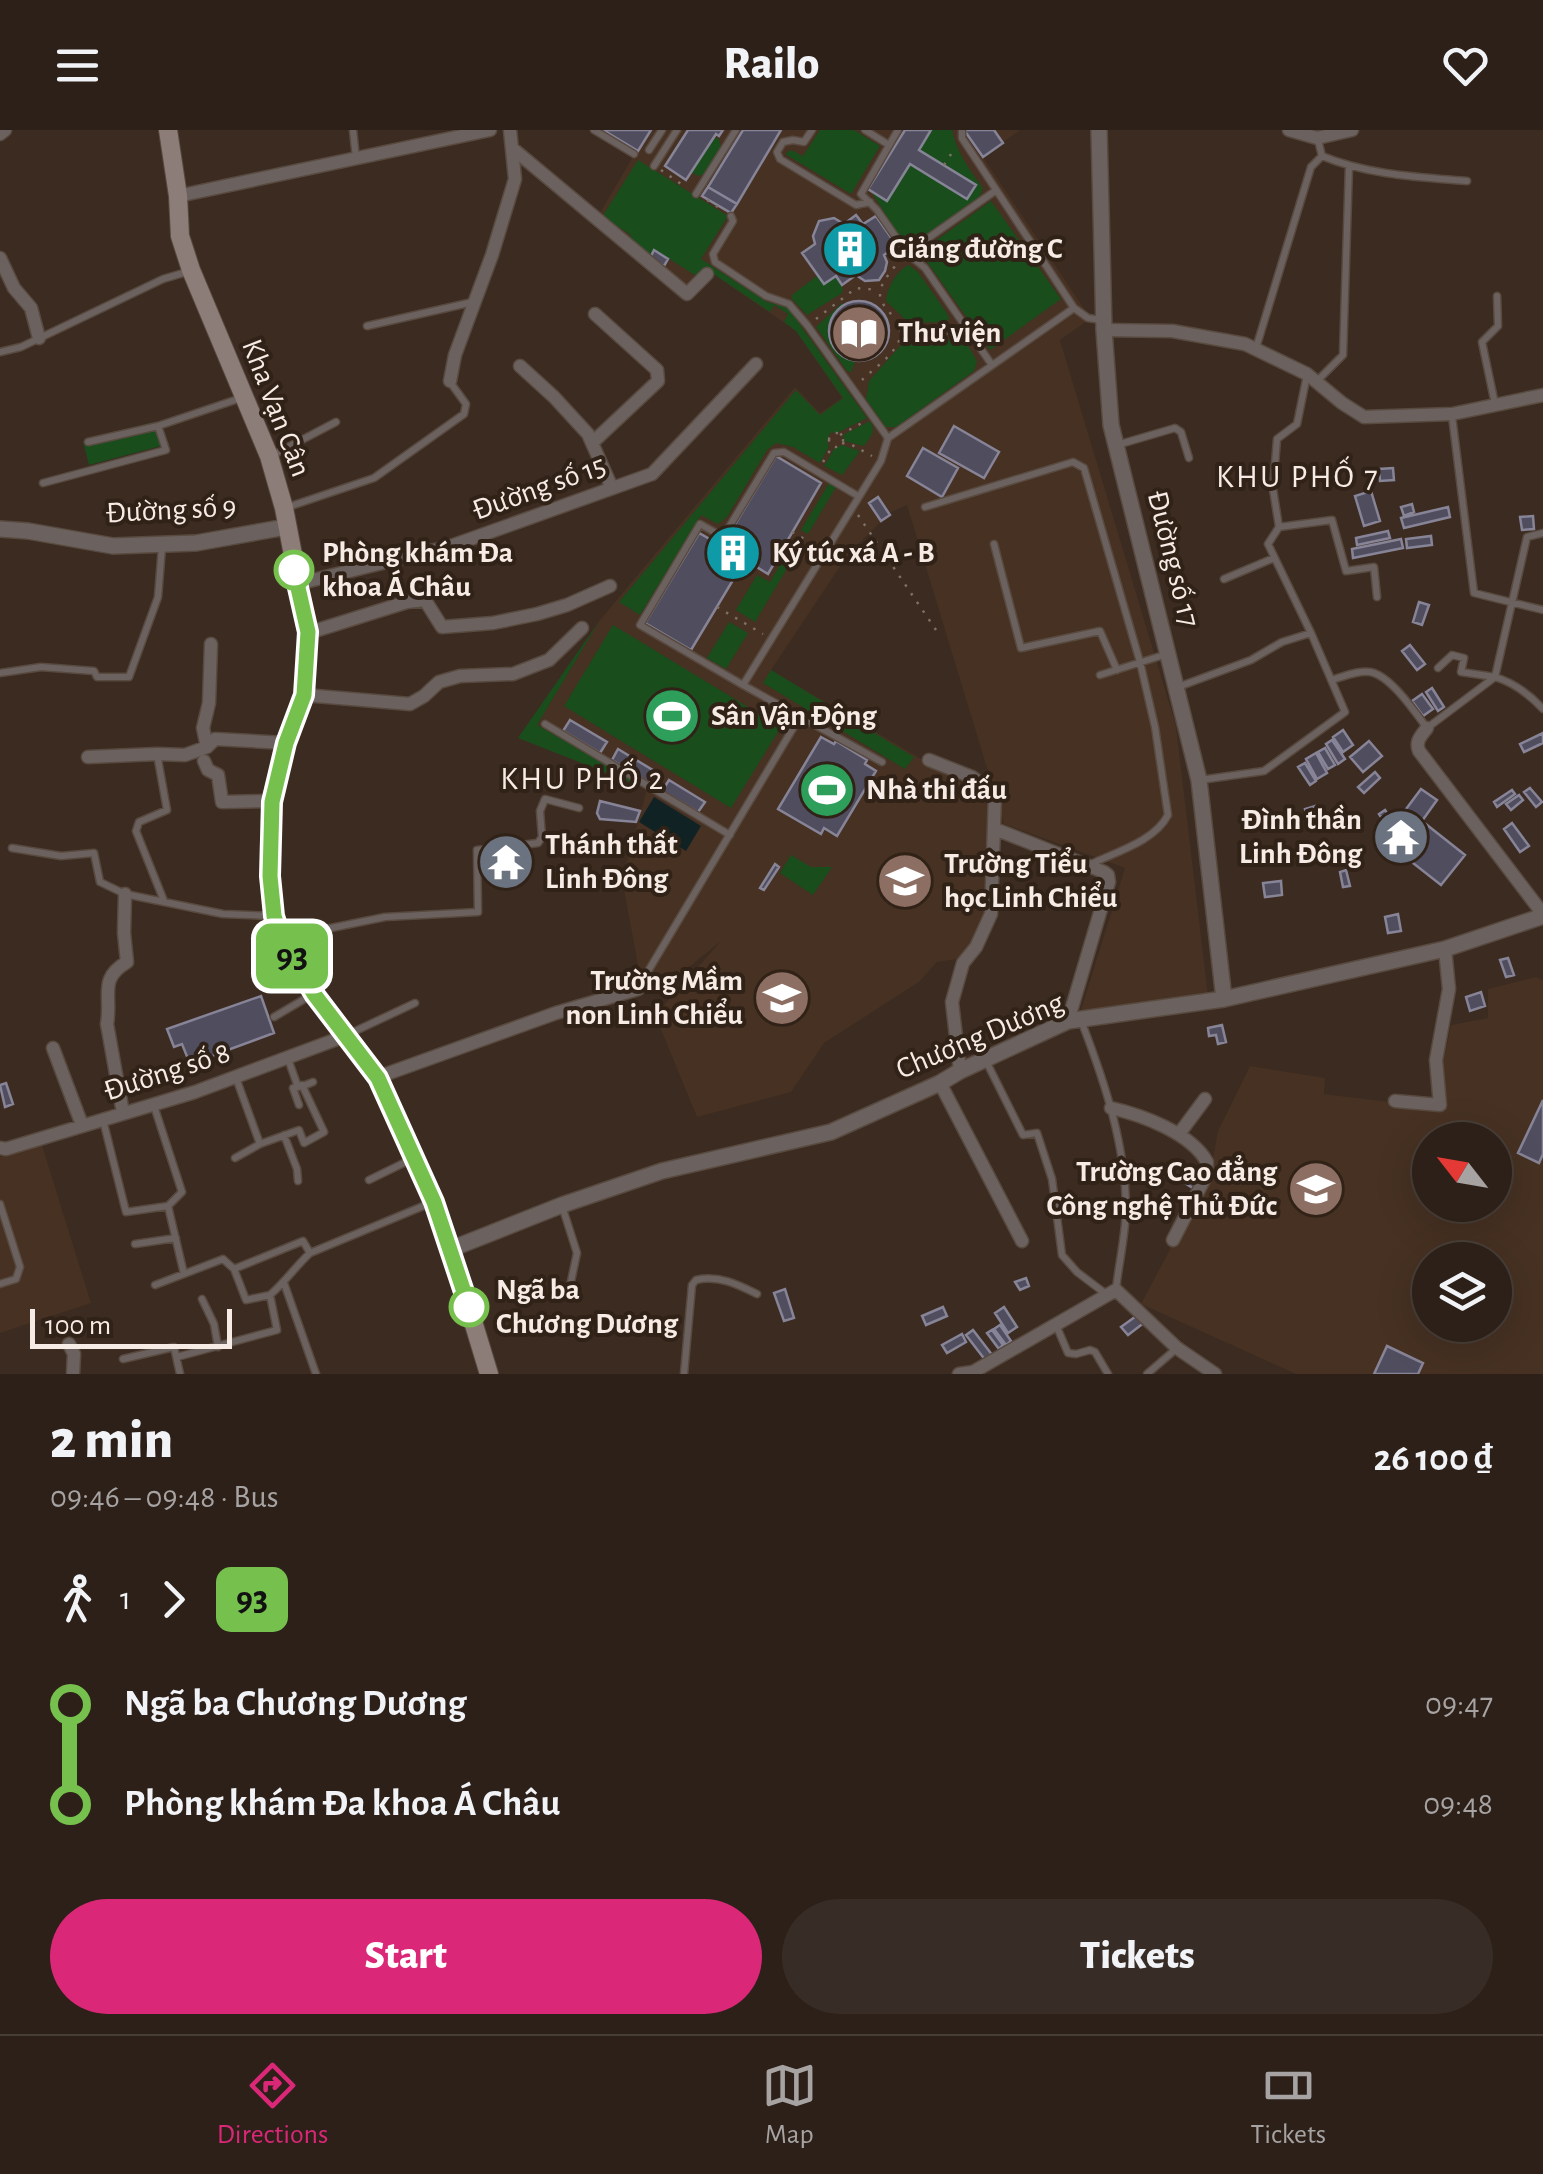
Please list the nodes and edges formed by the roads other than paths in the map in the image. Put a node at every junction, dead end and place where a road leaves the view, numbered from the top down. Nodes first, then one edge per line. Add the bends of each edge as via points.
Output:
1 (168, 130) edge
2 (353, 130) edge
3 (490, 130) edge
4 (510, 130) edge
5 (594, 130) edge
6 (662, 130) edge
7 (677, 130) edge
8 (736, 130) edge
9 (812, 130) edge
10 (865, 130) edge
11 (898, 130) edge
12 (1099, 130) edge
13 (1289, 130) edge
14 (1352, 130) edge
15 (962, 134) edge
16 (1318, 138) junction
17 (889, 145) junction
18 (512, 148) junction
19 (649, 150) dead end
20 (634, 154) dead end
21 (1322, 156) junction
22 (356, 159) junction
23 (654, 166) road end
24 (1349, 166) junction
25 (1467, 181) dead end
26 (996, 191) junction
27 (696, 194) road end
28 (178, 196) junction
29 (870, 202) junction
30 (731, 216) road end
31 (907, 253) junction
32 (0, 258) edge
33 (192, 270) junction
34 (707, 274) dead end
35 (1497, 296) dead end
36 (473, 302) junction
37 (1074, 308) junction
38 (594, 314) dead end
39 (1103, 325) junction
40 (367, 326) dead end
41 (40, 338) junction
42 (1256, 349) junction
43 (0, 352) edge
44 (756, 364) dead end
45 (992, 365) junction
46 (520, 366) dead end
47 (1312, 378) junction
48 (450, 381) joint
49 (1542, 395) edge
50 (246, 397) junction
51 (1496, 405) junction
52 (1452, 414) junction
53 (336, 422) dead end
54 (158, 426) junction
55 (888, 438) junction
56 (88, 442) dead end
57 (592, 443) junction
58 (1116, 446) junction
59 (270, 456) junction
60 (1190, 458) dead end
61 (44, 483) dead end
62 (612, 488) junction
63 (858, 496) junction
64 (926, 507) dead end
65 (285, 518) junction
66 (1279, 527) junction
67 (0, 528) edge
68 (1543, 533) edge
69 (163, 544) junction
70 (994, 544) dead end
71 (1274, 558) junction
72 (1224, 578) dead end
73 (297, 584) junction
74 (610, 586) dead end
75 (1378, 597) dead end
76 (1511, 603) junction
77 (1543, 610) edge
78 (582, 628) dead end
79 (308, 632) junction
80 (1311, 633) junction
81 (212, 644) dead end
82 (1168, 654) junction
83 (1140, 662) junction
84 (1438, 668) dead end
85 (1117, 670) junction
86 (0, 673) edge
87 (1100, 675) dead end
88 (1495, 677) junction
89 (1331, 680) junction
90 (744, 685) junction
91 (1176, 687) junction
92 (304, 695) junction
93 (1543, 709) edge
94 (800, 715) junction
95 (545, 724) dead end
96 (1427, 728) junction
97 (286, 743) junction
98 (157, 754) junction
99 (206, 754) junction
100 (88, 757) dead end
101 (929, 760) dead end
102 (882, 762) dead end
103 (1198, 780) junction
104 (272, 802) junction
105 (580, 808) dead end
106 (995, 829) junction
107 (730, 835) junction
108 (12, 848) dead end
109 (1088, 865) junction
110 (125, 894) junction
111 (164, 902) junction
112 (1543, 915) edge
113 (274, 916) junction
114 (281, 938) junction
115 (1445, 949) junction
116 (638, 989) joint
117 (314, 994) junction
118 (1224, 999) junction
119 (415, 1003) dead end
120 (274, 1017) dead end
121 (1075, 1021) junction
122 (348, 1035) junction
123 (53, 1048) dead end
124 (287, 1058) junction
125 (985, 1059) junction
126 (960, 1070) junction
127 (236, 1077) junction
128 (378, 1078) junction
129 (314, 1082) dead end
130 (940, 1083) junction
131 (300, 1087) junction
132 (1205, 1099) dead end
133 (1396, 1101) dead end
134 (153, 1104) junction
135 (299, 1105) dead end
136 (1111, 1108) junction
137 (124, 1113) junction
138 (103, 1119) junction
139 (82, 1125) junction
140 (1179, 1134) junction
141 (284, 1135) junction
142 (260, 1144) junction
143 (0, 1148) edge
144 (235, 1158) dead end
145 (415, 1158) junction
146 (368, 1180) dead end
147 (298, 1181) dead end
148 (434, 1202) junction
149 (0, 1204) edge
150 (562, 1205) junction
151 (168, 1206) junction
152 (176, 1238) junction
153 (1022, 1240) dead end
154 (1173, 1240) dead end
155 (136, 1244) dead end
156 (451, 1249) junction
157 (310, 1253) junction
158 (234, 1269) junction
159 (184, 1274) junction
160 (284, 1283) junction
161 (0, 1284) edge
162 (155, 1285) dead end
163 (569, 1291) dead end
164 (1111, 1292) junction
165 (757, 1294) dead end
166 (270, 1295) junction
167 (202, 1299) dead end
168 (1056, 1324) junction
169 (69, 1344) dead end
170 (218, 1346) junction
171 (1177, 1348) junction
172 (177, 1357) junction
173 (124, 1359) dead end
174 (73, 1374) edge
175 (180, 1374) edge
176 (316, 1374) edge
177 (489, 1374) edge
178 (684, 1374) edge
179 (959, 1374) edge
180 (1108, 1374) edge
181 (1147, 1374) edge
182 (1215, 1374) edge

1 - 28 main road, Kha Vạn Cân
2 - 22 lane
3 - 22 street
4 - 18 street
5 - 20 lane
6 - 19 lane
7 - 23 lane
8 - 27 lane
9 - 29 lane via 804,142 783,142 780,159 856,205
10 - 17 lane
11 - 17 lane
12 - 39 street, Đường số 17
13 - 16 street
14 - 16 street
15 - 26 lane
16 - 21 lane
17 - 29 lane via 861,194
18 - 34 street via 688,294
18 - 36 street via 515,178
21 - 24 lane
21 - 42 lane via 1312,167
22 - 28 street
24 - 25 lane
24 - 47 lane via 1344,354
26 - 31 lane
26 - 37 lane
28 - 33 main road, Kha Vạn Cân via 180,236
29 - 31 lane
30 - 55 lane via 715,262 788,304
31 - 45 lane via 925,268
32 - 41 street via 32,308
33 - 41 lane
33 - 50 main road, Kha Vạn Cân
35 - 51 lane via 1498,326 1482,342
36 - 40 lane
36 - 48 street
37 - 39 lane
37 - 45 lane
38 - 57 street via 657,370 658,381
39 - 42 street via 1172,330
39 - 58 street, Đường số 17
41 - 43 lane
42 - 47 street
44 - 62 street, Đường số 15 via 652,474
45 - 55 lane
46 - 57 street
47 - 52 street via 1364,417
47 - 66 lane via 1296,424 1277,439 1272,490
48 - 65 lane via 466,404 464,414 374,478
49 - 51 street
50 - 54 lane
50 - 59 main road, Kha Vạn Cân
51 - 52 street
52 - 76 lane via 1474,593
53 - 59 lane
54 - 56 lane
54 - 61 lane via 166,450
55 - 63 lane
57 - 62 street
58 - 60 lane via 1174,428
58 - 82 street, Đường số 17
59 - 65 main road, Kha Vạn Cân
62 - 73 street, Đường số 15 via 451,546
63 - 90 lane
63 - 90 lane via 774,452 723,536 700,524 640,625
64 - 83 lane via 1073,462 1084,468
65 - 69 street, Đường số 9
65 - 73 main road, Kha Vạn Cân
66 - 71 lane via 1268,544
66 - 75 lane via 1332,520 1346,571 1374,568
67 - 69 street, Đường số 9 via 113,546
68 - 76 lane via 1527,537
69 - 86 lane via 158,597 129,678 40,667
70 - 85 lane via 1021,648 1100,631
71 - 72 lane
71 - 80 lane
73 - 79 main road, Kha Vạn Cân
74 - 79 street via 567,606 493,623 442,627 425,600
76 - 77 lane
76 - 88 lane
78 - 92 street via 549,660 512,674 439,682 410,704
79 - 92 main road, Kha Vạn Cân
80 - 89 lane
80 - 91 lane
81 - 99 street
82 - 83 lane
82 - 91 street, Đường số 17
83 - 85 lane
83 - 109 lane via 1168,816 1149,836
84 - 88 lane via 1452,656 1464,658 1461,672
85 - 87 lane
88 - 93 lane
88 - 96 lane
89 - 96 lane via 1375,672
89 - 103 lane via 1345,712 1264,770
90 - 94 lane
91 - 103 street, Đường số 17
92 - 97 main road, Kha Vạn Cân
94 - 102 lane
94 - 107 lane
95 - 107 lane
96 - 112 street via 1419,751
97 - 99 street via 215,738
97 - 104 main road, Kha Vạn Cân
98 - 99 street
98 - 100 street
98 - 111 lane via 167,810 139,822 136,831
99 - 104 street via 222,802
101 - 106 street via 972,776 996,795
103 - 118 street, Đường số 17
104 - 113 main road, Kha Vạn Cân
105 - 114 lane via 545,799 538,843 477,850 478,912 385,916
106 - 109 street
106 - 126 street via 991,914 963,963 952,1002
107 - 116 lane
108 - 110 lane via 60,856 94,853 100,882
109 - 121 street via 1109,882
110 - 111 lane
110 - 137 street via 128,962 109,978 108,1024
111 - 113 lane
112 - 115 street, Chương Dương
113 - 114 main road, Kha Vạn Cân
114 - 117 main road, Kha Vạn Cân
115 - 118 street, Chương Dương
115 - 133 street via 1450,989 1436,1060 1440,1105
116 - 128 street
117 - 120 lane
117 - 122 main road, Kha Vạn Cân
118 - 121 street, Chương Dương
119 - 122 lane
121 - 125 street, Chương Dương
121 - 136 lane
122 - 124 street, Đường số 8
122 - 128 main road, Kha Vạn Cân
123 - 139 street
124 - 127 street, Đường số 8
124 - 131 lane
125 - 126 street, Chương Dương
125 - 164 lane via 1023,1135 1037,1133 1052,1178 1062,1255
126 - 130 street, Chương Dương
127 - 134 street, Đường số 8
127 - 142 lane
128 - 145 main road, Kha Vạn Cân
129 - 131 lane
130 - 150 street, Chương Dương via 831,1132 662,1171
130 - 153 street
131 - 135 lane via 293,1088
131 - 141 lane via 324,1132 304,1143 299,1130
132 - 140 street
134 - 137 street, Đường số 8
134 - 151 lane via 182,1192
136 - 140 street
136 - 164 lane via 1126,1212
137 - 138 street, Đường số 8
138 - 139 street, Đường số 8
138 - 151 lane via 126,1212
139 - 143 street, Đường số 8
140 - 154 street via 1207,1162
141 - 142 lane
141 - 147 lane
142 - 144 lane
145 - 146 lane
145 - 148 main road, Kha Vạn Cân
148 - 156 main road, Kha Vạn Cân
148 - 157 lane
149 - 161 lane via 20,1266 16,1279
150 - 156 street, Chương Dương
150 - 163 lane via 577,1253
151 - 152 lane
152 - 155 lane
152 - 159 lane
156 - 177 main road
157 - 158 lane via 303,1241
157 - 160 lane
158 - 159 lane via 223,1259
158 - 166 lane via 246,1300
159 - 162 lane
160 - 166 lane
160 - 176 lane
164 - 168 street
164 - 171 street
165 - 178 lane via 712,1276 696,1280
166 - 170 lane via 277,1330
167 - 170 lane
168 - 179 street
168 - 180 lane via 1068,1353 1096,1352
169 - 174 street
170 - 172 lane
171 - 181 lane
171 - 182 street
172 - 173 lane via 174,1346
172 - 175 lane

